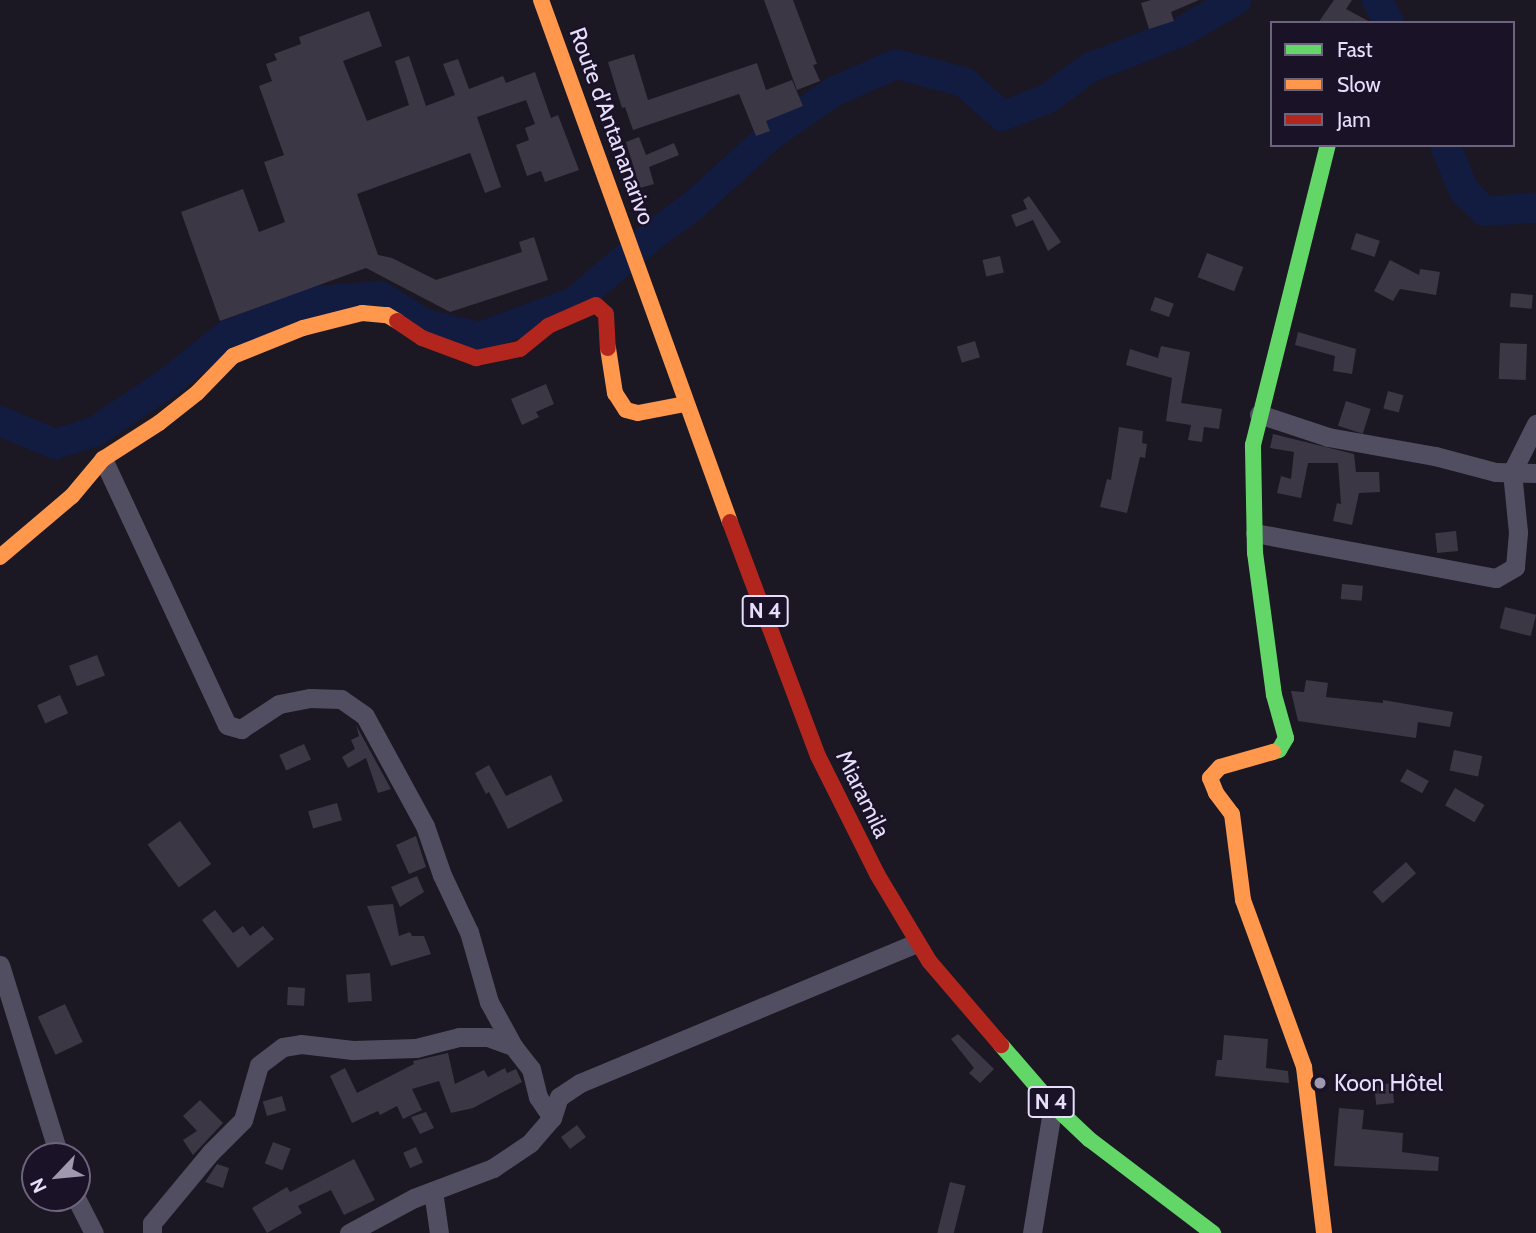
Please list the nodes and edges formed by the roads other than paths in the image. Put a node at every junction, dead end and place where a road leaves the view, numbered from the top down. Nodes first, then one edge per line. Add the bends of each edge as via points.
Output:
1 (541, 0) edge
2 (1327, 147) edge
3 (639, 268) joint
4 (685, 404) junction
5 (1259, 414) junction
6 (1536, 424) edge
7 (103, 459) junction
8 (1512, 472) junction
9 (1536, 473) edge
10 (1255, 533) junction
11 (0, 557) edge
12 (916, 943) junction
13 (0, 965) edge
14 (513, 1046) junction
15 (1053, 1105) junction
16 (552, 1118) junction
17 (56, 1142) edge
18 (433, 1191) junction
19 (83, 1212) edge
20 (94, 1233) edge
21 (152, 1233) edge
22 (349, 1233) edge
23 (439, 1233) edge
24 (1032, 1233) edge
25 (1213, 1233) edge
26 (1324, 1233) edge

1 - 3 street, Route d'Antananarivo / N 4
2 - 5 street
3 - 4 street, Miaramila / N 4
4 - 7 street via 638,413 626,410 615,393 606,314 596,305 548,327 520,349 476,358 422,338 387,315 362,313 303,328 233,356 159,424
4 - 12 street, Miaramila / N 4 via 818,755
5 - 8 street via 1328,437
5 - 10 street via 1253,445
6 - 8 street
7 - 11 street via 72,496
7 - 14 street via 227,725 241,729 279,704 310,698 341,699 365,716 425,826 469,932 489,1002
8 - 9 street
8 - 10 street via 1518,532 1515,567 1496,578
10 - 26 street via 1274,695 1286,738 1279,750 1220,767 1210,778 1233,814 1243,900 1304,1067
12 - 15 street, Miaramila / N 4
12 - 16 street via 580,1083 559,1097
13 - 17 street
14 - 16 street via 531,1069 538,1097
14 - 21 street via 459,1037 416,1048 283,1047 259,1065 243,1120 152,1223
15 - 24 street
15 - 25 street, Miaramila / N 4 via 1089,1139
16 - 18 street via 530,1143 493,1168
18 - 22 street
18 - 23 street
19 - 20 street

